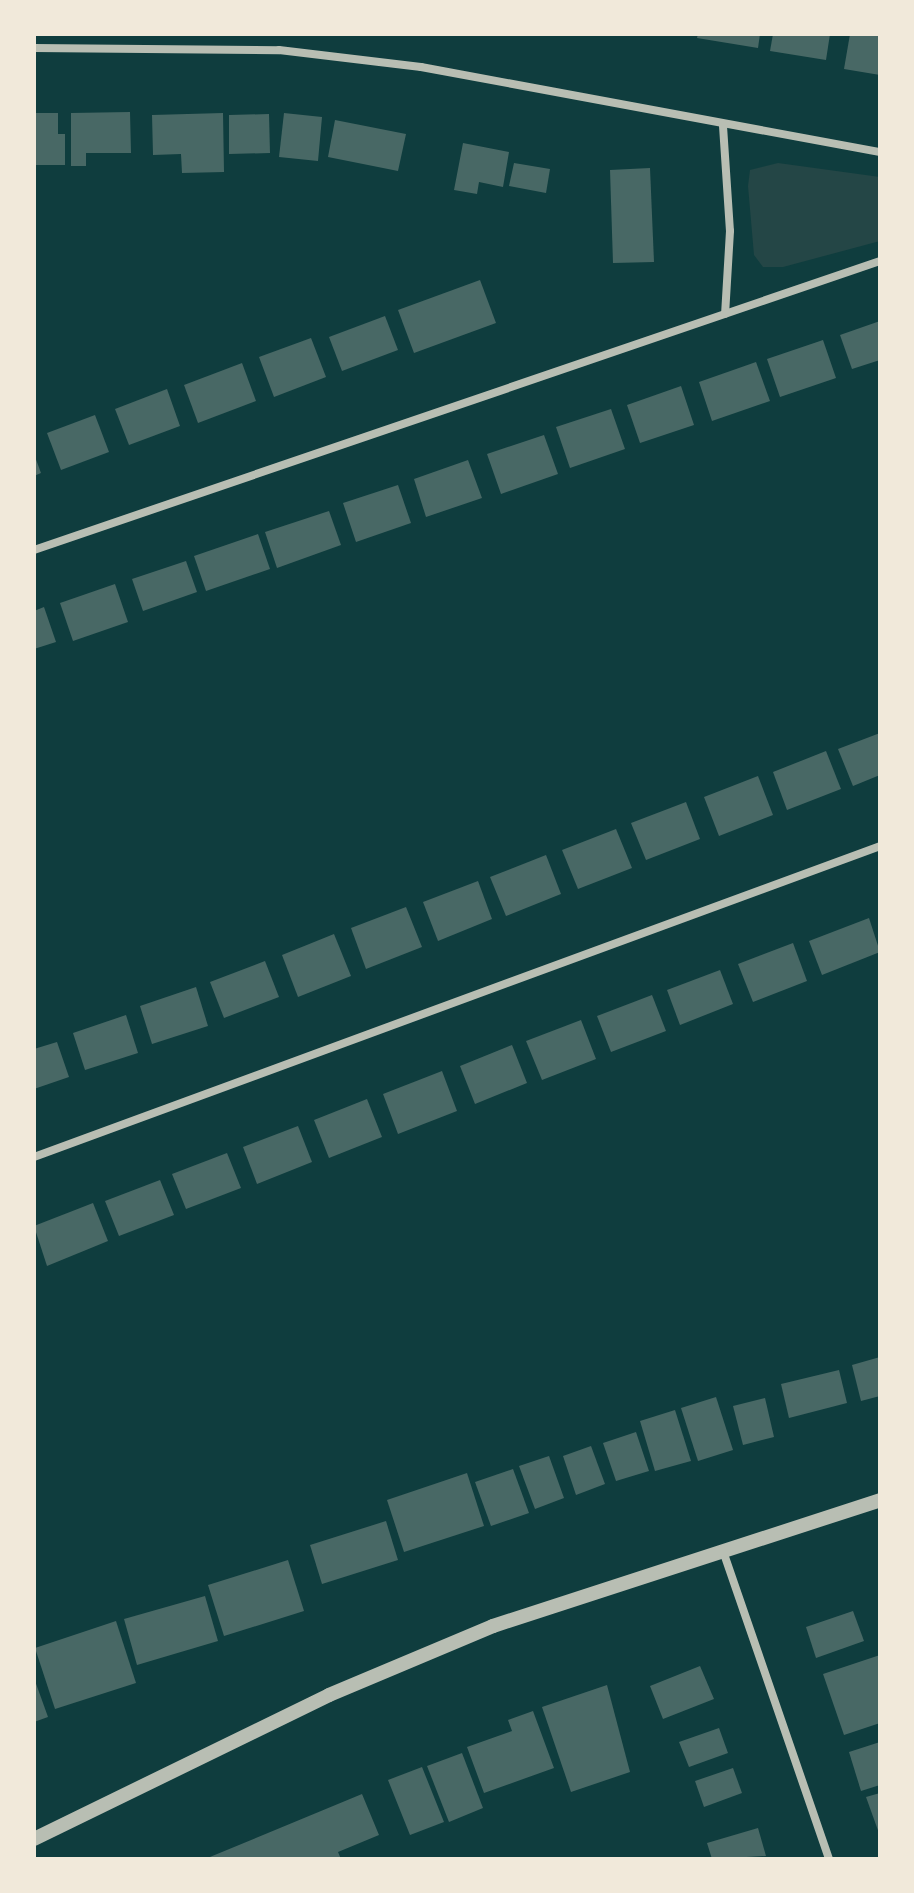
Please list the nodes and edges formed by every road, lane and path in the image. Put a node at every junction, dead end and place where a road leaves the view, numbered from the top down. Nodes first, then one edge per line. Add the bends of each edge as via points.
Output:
1 (34, 48) edge
2 (723, 126) junction
3 (880, 152) edge
4 (880, 261) edge
5 (725, 314) junction
6 (34, 550) edge
7 (880, 846) edge
8 (34, 1157) edge
9 (880, 1500) edge
10 (723, 1551) junction
11 (34, 1839) edge
12 (829, 1859) edge

1 - 2 street via 279,50 421,67
2 - 3 street
2 - 5 street via 730,231
4 - 5 street
5 - 6 street
7 - 8 street
9 - 10 street
10 - 11 street via 493,1626 329,1695
10 - 12 street

